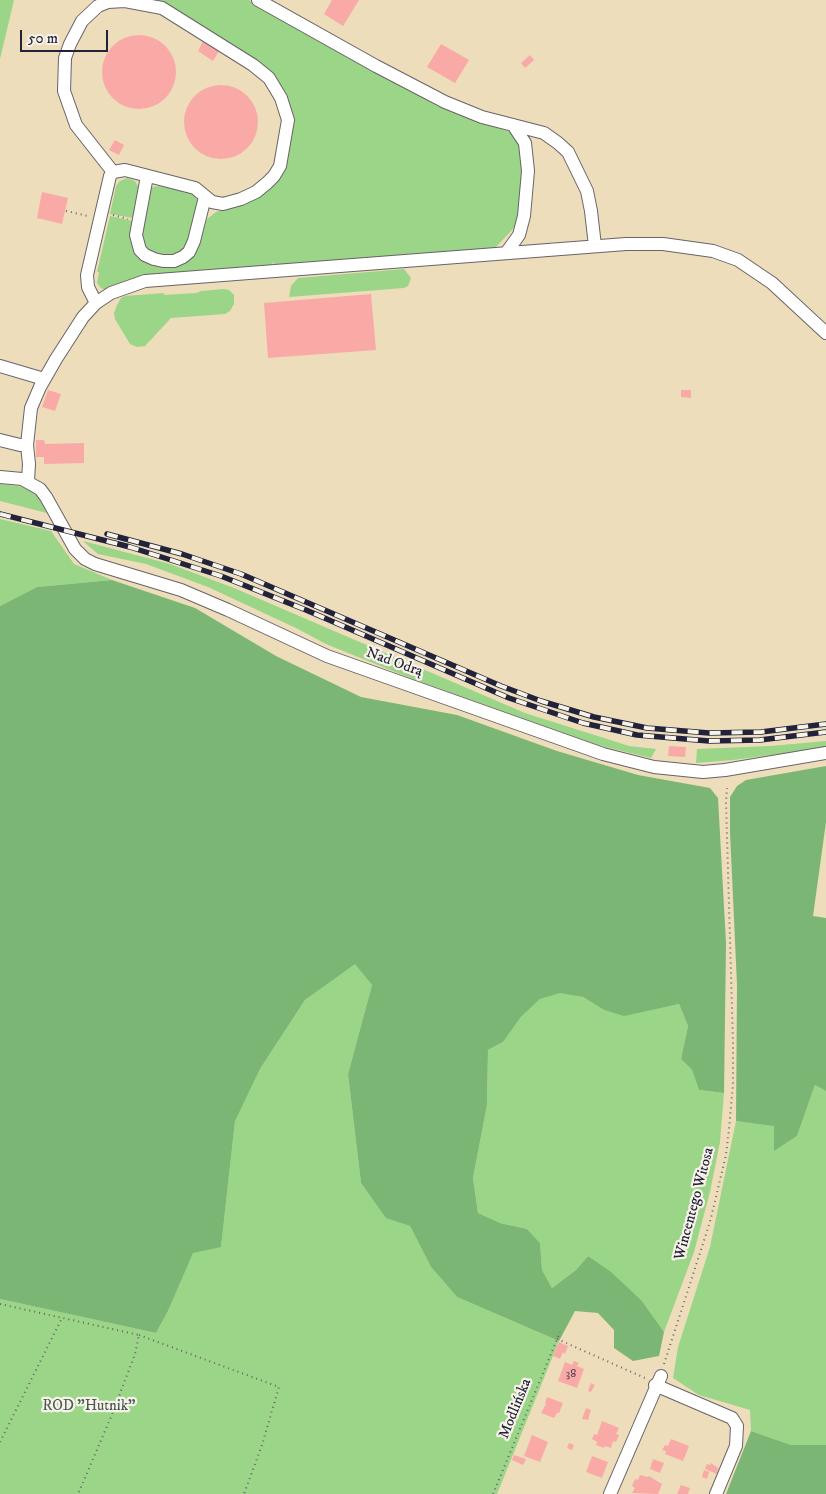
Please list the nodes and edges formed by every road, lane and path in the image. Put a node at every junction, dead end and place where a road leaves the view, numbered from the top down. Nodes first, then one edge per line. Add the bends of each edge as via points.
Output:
1 (258, 0) edge
2 (97, 3) edge
3 (513, 126) junction
4 (114, 172) junction
5 (147, 176) junction
6 (205, 197) junction
7 (595, 246) junction
8 (506, 253) junction
9 (96, 303) junction
10 (826, 333) edge
11 (0, 366) edge
12 (44, 379) junction
13 (0, 440) edge
14 (27, 445) junction
15 (0, 477) edge
16 (28, 481) junction
17 (826, 753) edge
18 (727, 788) dead end
19 (0, 1304) edge
20 (62, 1318) junction
21 (560, 1332) dead end
22 (139, 1335) junction
23 (557, 1338) junction
24 (658, 1381) junction
25 (0, 1442) edge
26 (78, 1494) edge
27 (244, 1494) edge
28 (493, 1494) edge
29 (610, 1494) edge
30 (716, 1494) edge

1 - 3 street via 445,102
2 - 4 street via 82,21 70,44 65,58 64,91 76,125
2 - 6 street via 125,1 162,8 253,65 269,78 281,98 288,120 280,166 274,176 256,192 241,199 223,204
3 - 7 street via 544,133 568,152 587,191
3 - 8 street via 526,143 528,171 519,235
4 - 5 street via 125,170
4 - 9 street via 110,176 87,275 88,287
5 - 6 street via 194,188
5 - 6 street via 136,235 140,250 154,259 174,261 189,252
7 - 8 street
7 - 10 street via 670,245 714,251 738,260 772,283
8 - 9 street via 159,279 125,287
9 - 12 street
11 - 12 street
12 - 14 street via 31,408
13 - 14 street
14 - 16 street
15 - 16 street
16 - 17 street, Nad Odrą via 42,492 75,549 90,562 182,590 326,656 584,747 654,767 703,772
18 - 24 path, Wincentego Witosa via 734,1043 728,1136 710,1222
19 - 20 path
20 - 22 path
20 - 25 path
21 - 23 path, Modlińska
22 - 26 path via 135,1354
22 - 27 path via 279,1387
23 - 24 path
23 - 28 path, Modlińska
24 - 29 street
24 - 30 street via 732,1418 737,1426 736,1446

